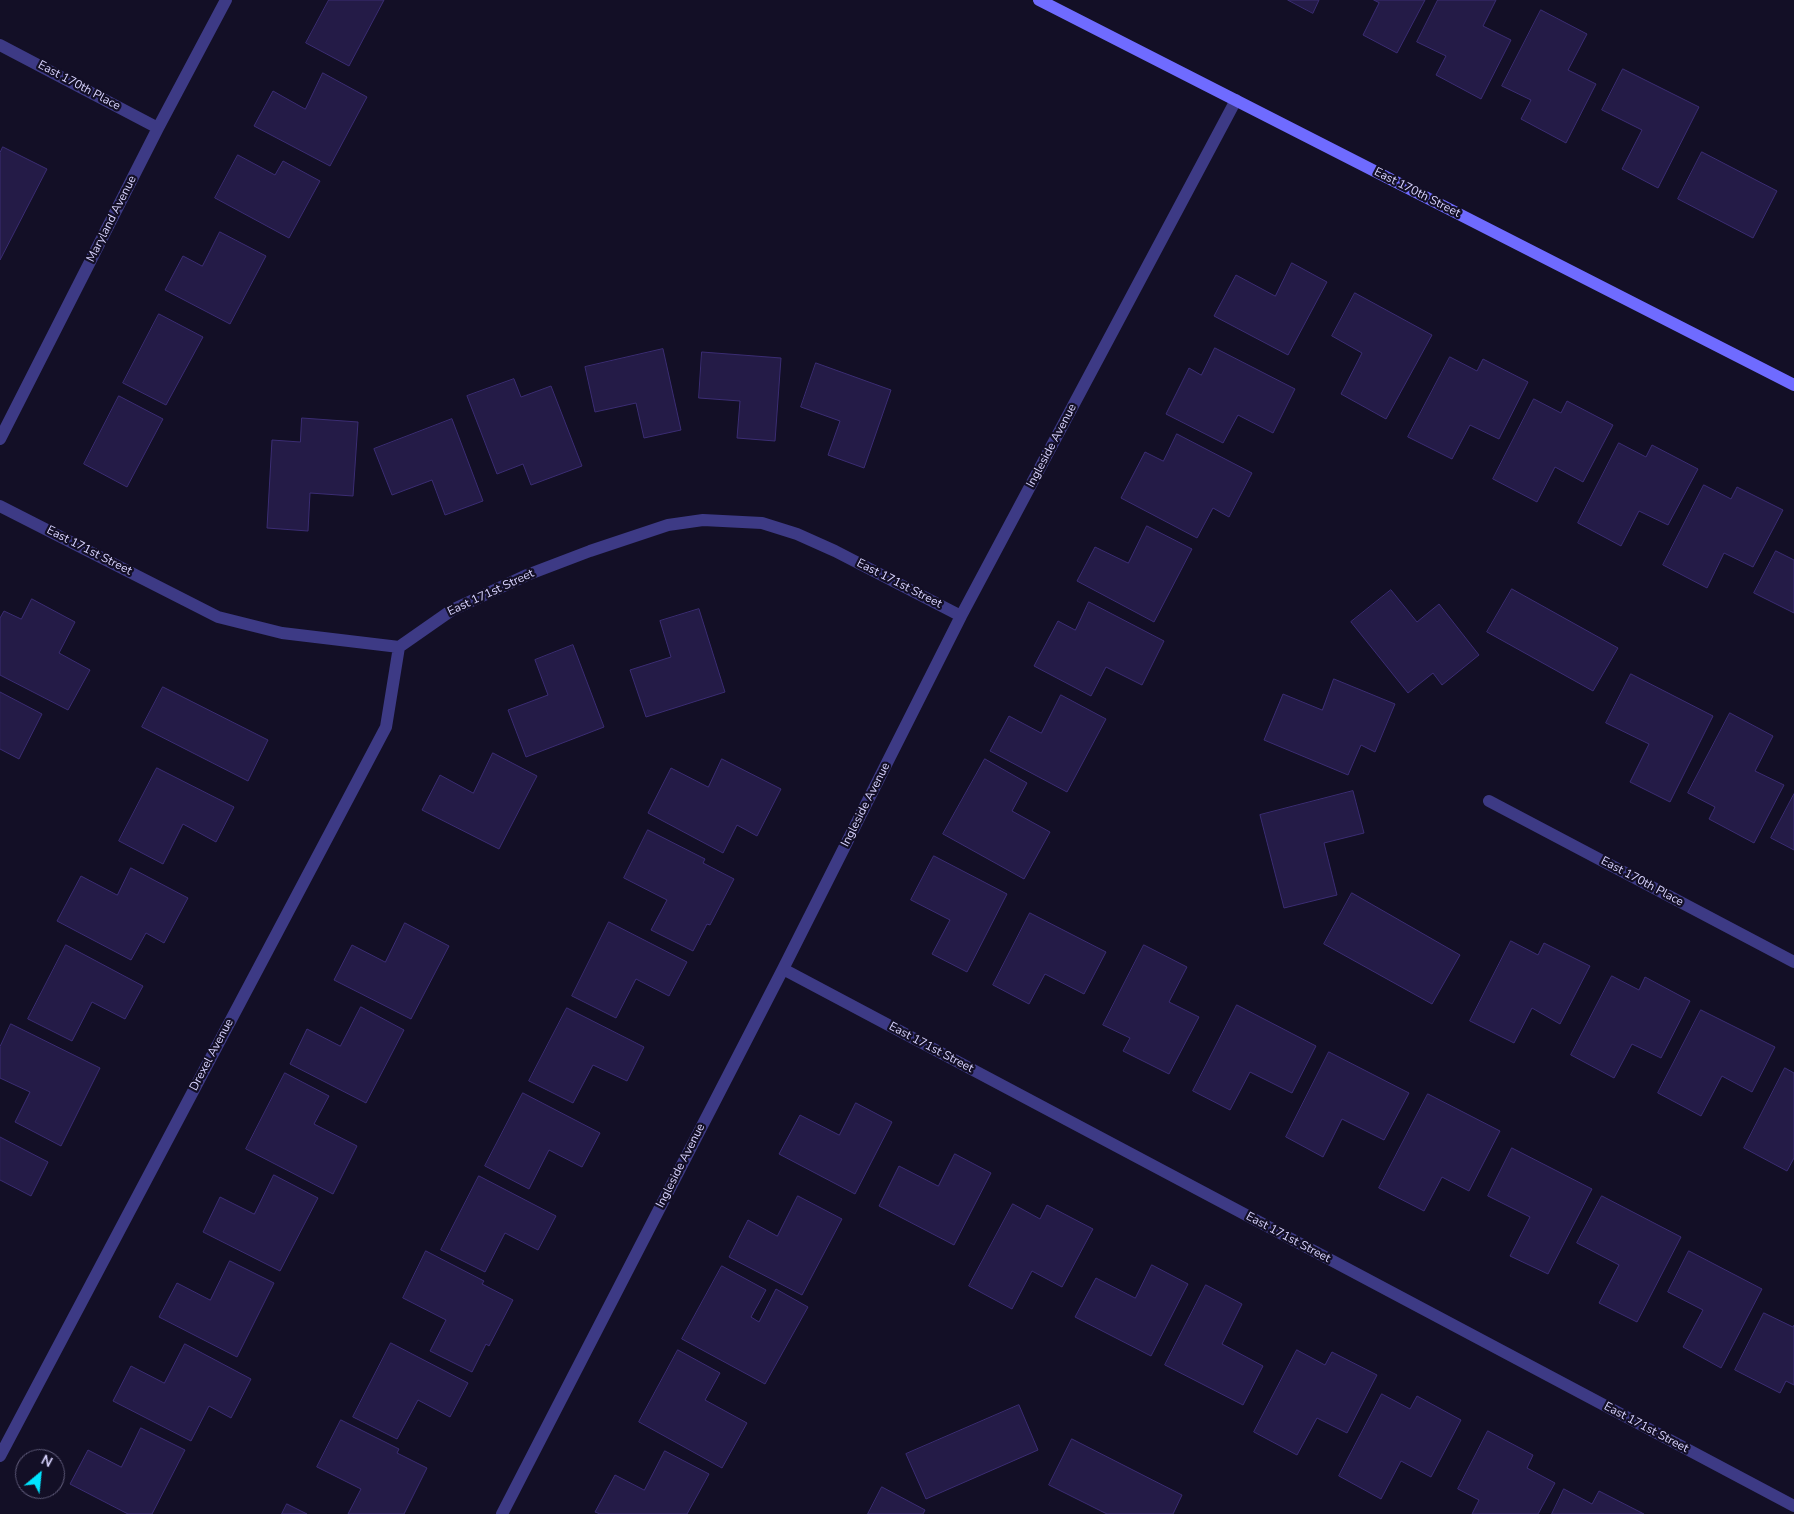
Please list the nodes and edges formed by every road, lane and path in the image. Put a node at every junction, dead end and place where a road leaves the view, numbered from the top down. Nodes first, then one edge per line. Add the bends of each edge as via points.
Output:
1 (226, 0) edge
2 (1039, 0) edge
3 (0, 45) edge
4 (1236, 100) junction
5 (158, 128) junction
6 (1794, 385) edge
7 (0, 439) edge
8 (0, 506) edge
9 (961, 616) junction
10 (399, 647) junction
11 (1489, 801) dead end
12 (1794, 962) edge
13 (783, 969) junction
14 (0, 1456) edge
15 (1794, 1506) edge
16 (502, 1514) edge

1 - 5 street, Maryland Avenue
2 - 4 street, East 170th Street
3 - 5 street, East 170th Place
4 - 6 street, East 170th Street
4 - 9 street, Ingleside Avenue
5 - 7 street, Maryland Avenue
8 - 10 street, East 171st Street via 218,617 282,633
9 - 10 street, East 171st Street via 796,534 762,524 703,520 668,525 527,575 452,610
9 - 13 street, Ingleside Avenue
10 - 14 street, Drexel Avenue via 386,726
11 - 12 street, East 170th Place
13 - 15 street, East 171st Street
13 - 16 street, Ingleside Avenue

